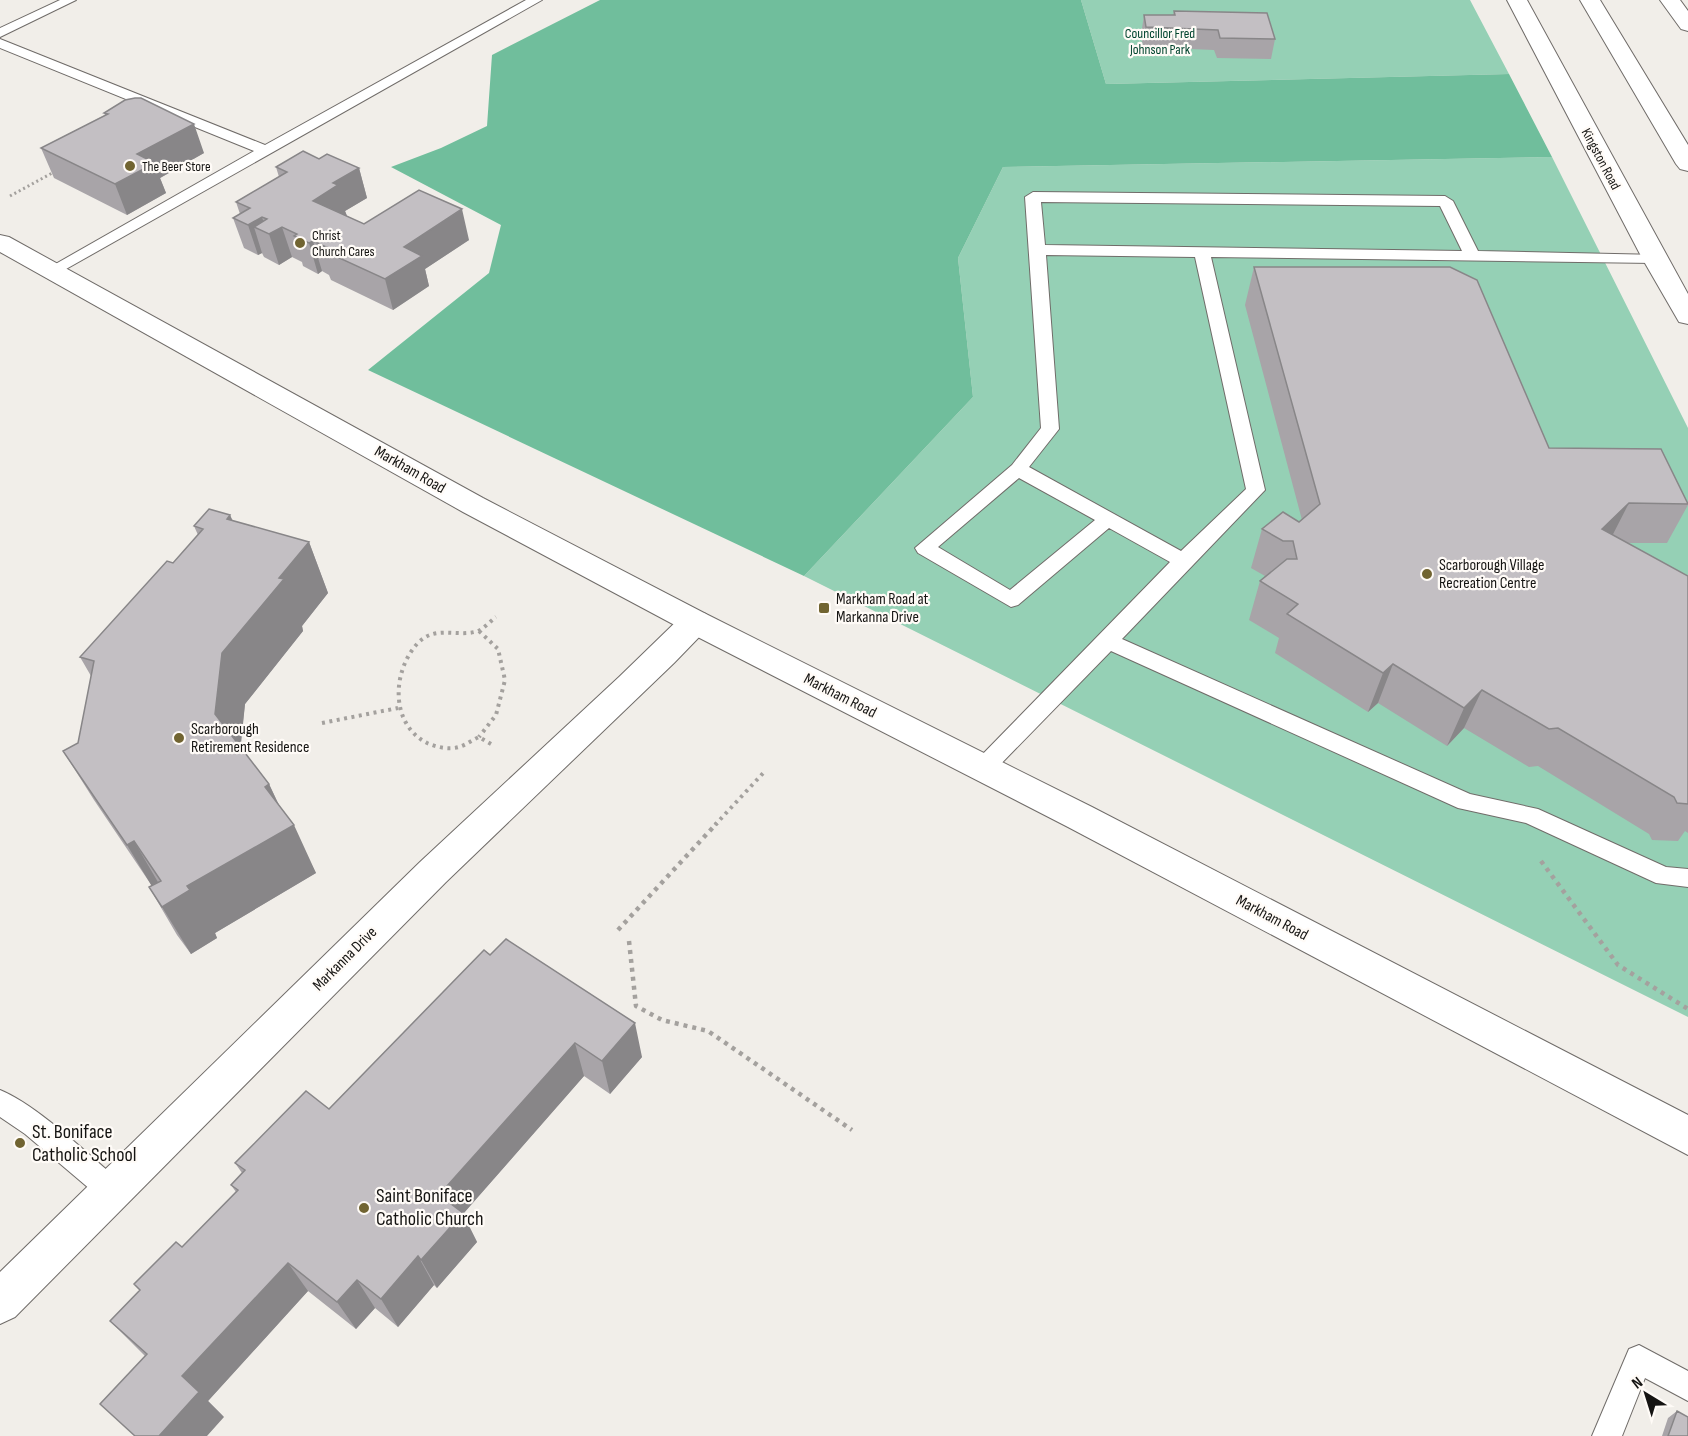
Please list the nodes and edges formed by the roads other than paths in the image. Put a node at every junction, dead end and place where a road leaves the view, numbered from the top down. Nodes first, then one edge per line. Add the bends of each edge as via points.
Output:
1 (70, 0) edge
2 (536, 0) edge
3 (1517, 0) edge
4 (1590, 0) edge
5 (1670, 0) edge
6 (1688, 25) edge
7 (0, 33) edge
8 (0, 43) edge
9 (266, 151) junction
10 (1688, 164) edge
11 (0, 242) edge
12 (1038, 250) junction
13 (1202, 253) junction
14 (1473, 257) junction
15 (1654, 258) junction
16 (53, 270) junction
17 (1688, 316) edge
18 (1018, 469) junction
19 (1107, 520) junction
20 (1183, 561) junction
21 (695, 622) junction
22 (1108, 641) junction
23 (983, 768) junction
24 (1688, 878) edge
25 (0, 1102) edge
26 (1688, 1136) edge
27 (113, 1192) junction
28 (0, 1302) edge
29 (1688, 1387) edge
30 (1607, 1436) edge

1 - 7 lane
2 - 9 lane
3 - 15 main road, Kingston Road
4 - 10 main road
5 - 6 main road
8 - 9 lane
9 - 16 lane
11 - 16 main road, Markham Road
12 - 13 lane
12 - 14 lane via 1033,197 1445,201
12 - 18 lane via 1050,429
13 - 14 lane
13 - 20 lane via 1256,490
14 - 15 lane
15 - 17 main road, Kingston Road
16 - 21 main road, Markham Road via 473,505
18 - 19 lane
18 - 19 lane via 926,548 1011,600
19 - 20 lane
20 - 22 lane
21 - 23 main road, Markham Road
21 - 27 main road, Markanna Drive via 626,693 435,870
22 - 23 lane
22 - 24 lane via 1466,802 1530,815 1664,876
23 - 26 main road, Markham Road
25 - 27 lane
27 - 28 main road, Markanna Drive
29 - 30 lane via 1639,1359

